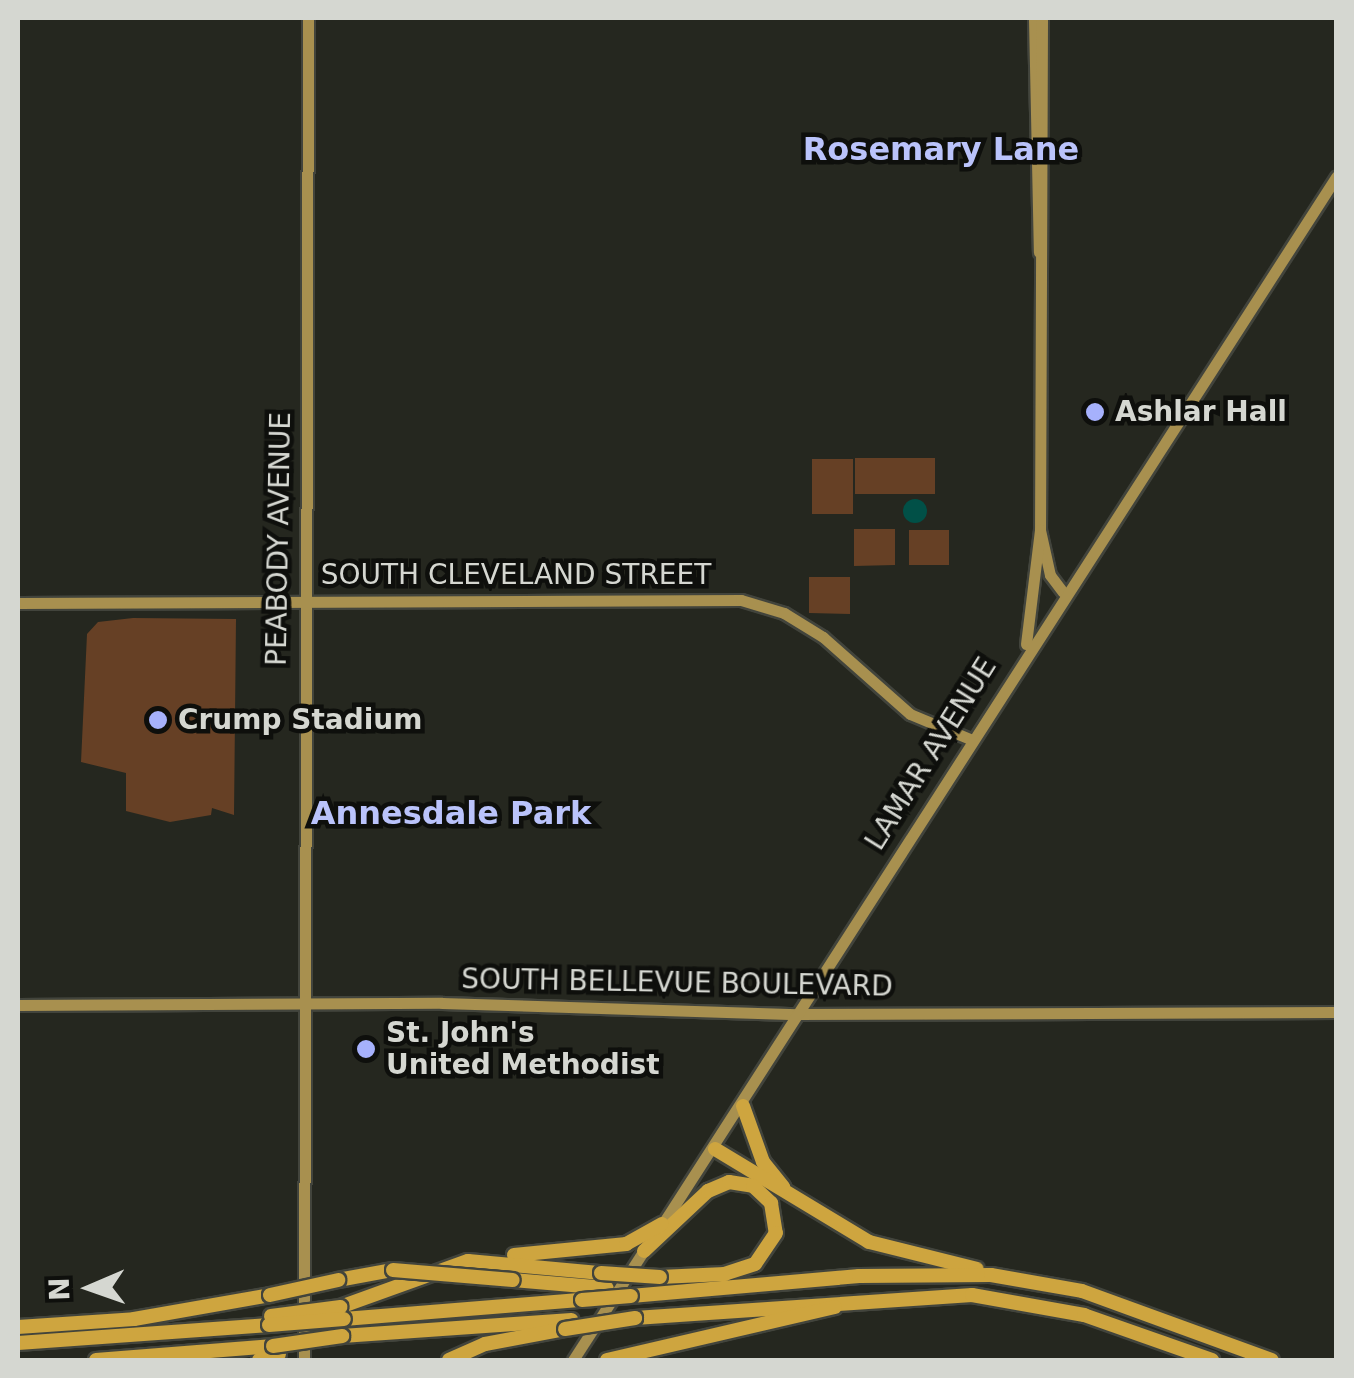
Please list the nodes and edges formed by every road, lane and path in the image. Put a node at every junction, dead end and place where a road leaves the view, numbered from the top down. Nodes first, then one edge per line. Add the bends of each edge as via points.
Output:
1 (308, 18) edge
2 (1034, 18) edge
3 (1042, 18) edge
4 (1336, 177) edge
5 (1039, 252) junction
6 (1040, 530) junction
7 (1064, 592) junction
8 (303, 602) junction
9 (18, 603) edge
10 (1024, 652) junction
11 (970, 739) junction
12 (302, 1004) junction
13 (18, 1005) edge
14 (1336, 1012) edge
15 (796, 1014) junction
16 (743, 1106) junction
17 (715, 1150) junction
18 (790, 1196) junction
19 (662, 1224) junction
20 (644, 1251) junction
21 (468, 1261) junction
22 (991, 1275) junction
23 (585, 1293) junction
24 (884, 1296) junction
25 (342, 1313) junction
26 (568, 1324) junction
27 (18, 1326) edge
28 (18, 1344) edge
29 (276, 1350) junction
30 (96, 1360) edge
31 (259, 1360) edge
32 (304, 1360) edge
33 (449, 1360) edge
34 (573, 1360) edge
35 (607, 1360) edge
36 (1212, 1360) edge
37 (1272, 1360) edge

1 - 8 main road, PEABODY AVENUE
2 - 5 main road
3 - 5 main road
4 - 7 main road, LAMAR AVENUE
5 - 6 main road
6 - 7 main road via 1050,574
6 - 10 main road
7 - 10 main road, LAMAR AVENUE
8 - 9 main road, SOUTH CLEVELAND STREET
8 - 11 main road, SOUTH CLEVELAND STREET via 741,600 810,629 910,714
8 - 12 main road, PEABODY AVENUE
10 - 11 main road, LAMAR AVENUE
11 - 15 main road, LAMAR AVENUE
12 - 13 main road, SOUTH BELLEVUE BOULEVARD
12 - 15 main road, SOUTH BELLEVUE BOULEVARD
12 - 32 main road, PEABODY AVENUE
14 - 15 main road, SOUTH BELLEVUE BOULEVARD
15 - 16 main road, LAMAR AVENUE
16 - 17 main road, LAMAR AVENUE
16 - 18 highway via 763,1162
17 - 18 highway
17 - 19 main road, LAMAR AVENUE
18 - 22 highway via 869,1242
19 - 20 main road, LAMAR AVENUE
19 - 21 highway via 626,1244
20 - 21 highway, bridge via 708,1191 730,1182 753,1186 771,1203 776,1233 755,1264 725,1274 660,1276
20 - 34 main road, LAMAR AVENUE
21 - 25 highway
22 - 23 highway, bridge via 859,1276 631,1296
22 - 37 highway via 1082,1291
23 - 25 highway
23 - 27 highway, bridge via 393,1270 134,1319
24 - 26 highway, bridge
24 - 35 highway
24 - 36 highway via 1030,1302
25 - 28 highway, bridge
26 - 29 highway, bridge via 417,1332
26 - 33 highway
29 - 30 highway
29 - 31 highway

